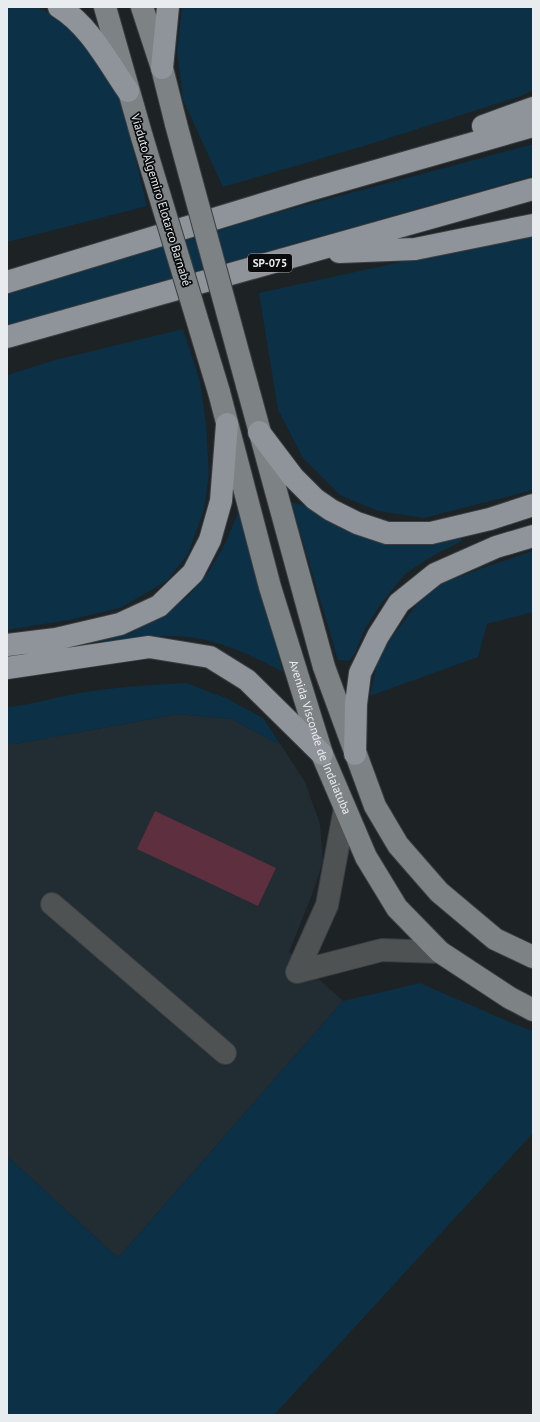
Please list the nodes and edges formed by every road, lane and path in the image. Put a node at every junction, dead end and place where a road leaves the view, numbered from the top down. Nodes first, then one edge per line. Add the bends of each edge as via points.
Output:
1 (59, 7) edge
2 (105, 7) edge
3 (142, 7) edge
4 (168, 7) edge
5 (162, 68) junction
6 (128, 90) junction
7 (533, 108) edge
8 (533, 126) edge
9 (533, 189) edge
10 (309, 190) junction
11 (533, 225) edge
12 (304, 253) junction
13 (44, 270) junction
14 (7, 275) edge
15 (7, 282) edge
16 (31, 330) junction
17 (7, 337) edge
18 (7, 343) edge
19 (219, 392) joint
20 (227, 424) junction
21 (259, 432) junction
22 (533, 505) edge
23 (533, 536) edge
24 (7, 645) edge
25 (7, 668) edge
26 (322, 754) junction
27 (355, 754) junction
28 (345, 808) junction
29 (52, 904) dead end
30 (440, 952) junction
31 (533, 957) edge
32 (533, 1010) edge
33 (225, 1053) dead end

1 - 6 highway via 87,31
2 - 6 main road, Viaduto Algemiro Elotarco Barnabé
3 - 5 main road
4 - 5 highway
5 - 21 main road, bridge
6 - 19 main road, Viaduto Algemiro Elotarco Barnabé, bridge
7 - 10 highway
8 - 10 highway
9 - 12 highway, SP-075
10 - 13 highway
11 - 12 highway via 415,249
12 - 16 highway, SP-075
13 - 14 highway
13 - 15 highway
16 - 17 highway, SP-075
16 - 18 highway
19 - 20 main road, Avenida Visconde de Indaiatuba
20 - 24 highway via 221,501 210,540 193,573 159,606 120,624 56,639
20 - 26 main road, Avenida Visconde de Indaiatuba via 270,587
21 - 22 highway via 293,477 315,500 357,523 387,532 431,533 490,519
21 - 27 main road via 324,667
23 - 27 highway via 496,547 435,574 399,603 378,636 360,673 356,704
25 - 26 highway via 149,647 210,657 247,680
26 - 28 main road, Avenida Visconde de Indaiatuba
27 - 31 main road via 375,806 398,845 439,892 495,939
28 - 30 main road, Avenida Visconde de Indaiatuba via 366,857 397,908
28 - 30 lane via 327,905 297,972 382,950
29 - 33 lane
30 - 32 main road, Avenida Visconde de Indaiatuba

